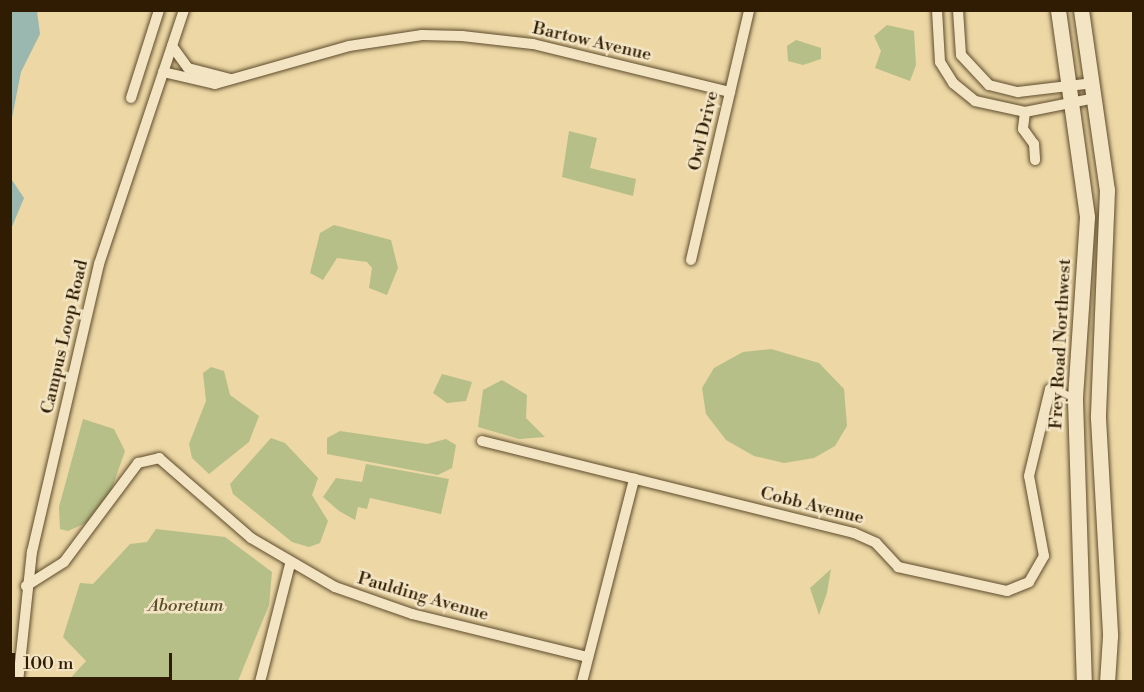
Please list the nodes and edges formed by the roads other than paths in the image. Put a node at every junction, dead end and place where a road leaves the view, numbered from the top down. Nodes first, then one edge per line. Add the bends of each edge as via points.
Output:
1 (159, 10) edge
2 (184, 10) edge
3 (749, 10) edge
4 (937, 10) edge
5 (958, 10) edge
6 (1058, 10) edge
7 (1081, 10) edge
8 (172, 46) junction
9 (163, 72) junction
10 (236, 80) junction
11 (1094, 91) junction
12 (730, 92) junction
13 (1071, 94) junction
14 (131, 98) dead end
15 (1025, 112) junction
16 (1035, 160) dead end
17 (691, 260) dead end
18 (1075, 399) junction
19 (482, 441) dead end
20 (634, 479) junction
21 (290, 564) junction
22 (26, 586) junction
23 (587, 657) junction
24 (18, 681) edge
25 (261, 681) edge
26 (582, 681) edge
27 (1084, 681) edge
28 (1107, 681) edge

1 - 14 street
2 - 8 street, Campus Loop Road
3 - 12 street, Owl Drive
4 - 15 street via 937,56 953,83 981,104
5 - 13 street via 958,47 984,82 1018,92
6 - 13 main road, Frey Road Northwest
7 - 11 main road
8 - 9 street, Campus Loop Road
8 - 10 street via 188,68
9 - 10 street, Bartow Avenue via 215,84
9 - 22 street, Campus Loop Road via 108,230
10 - 12 street, Bartow Avenue via 349,46 422,35 533,44
11 - 13 street
11 - 28 main road via 1107,190 1098,418 1110,636
12 - 17 street, Owl Drive
13 - 15 street
13 - 18 main road, Frey Road Northwest via 1087,217
15 - 16 street via 1023,129 1034,144
18 - 20 street, Cobb Avenue via 1050,389 1029,476 1044,556 1033,577 1013,590 992,591 898,567 862,535
18 - 27 main road, Frey Road Northwest via 1086,615
19 - 20 street, Cobb Avenue
20 - 23 street
21 - 22 street, Paulding Avenue via 224,517 168,462 151,457 135,465 64,562
21 - 23 street, Paulding Avenue via 384,606
21 - 25 street
22 - 24 street, Campus Loop Road
23 - 26 street

